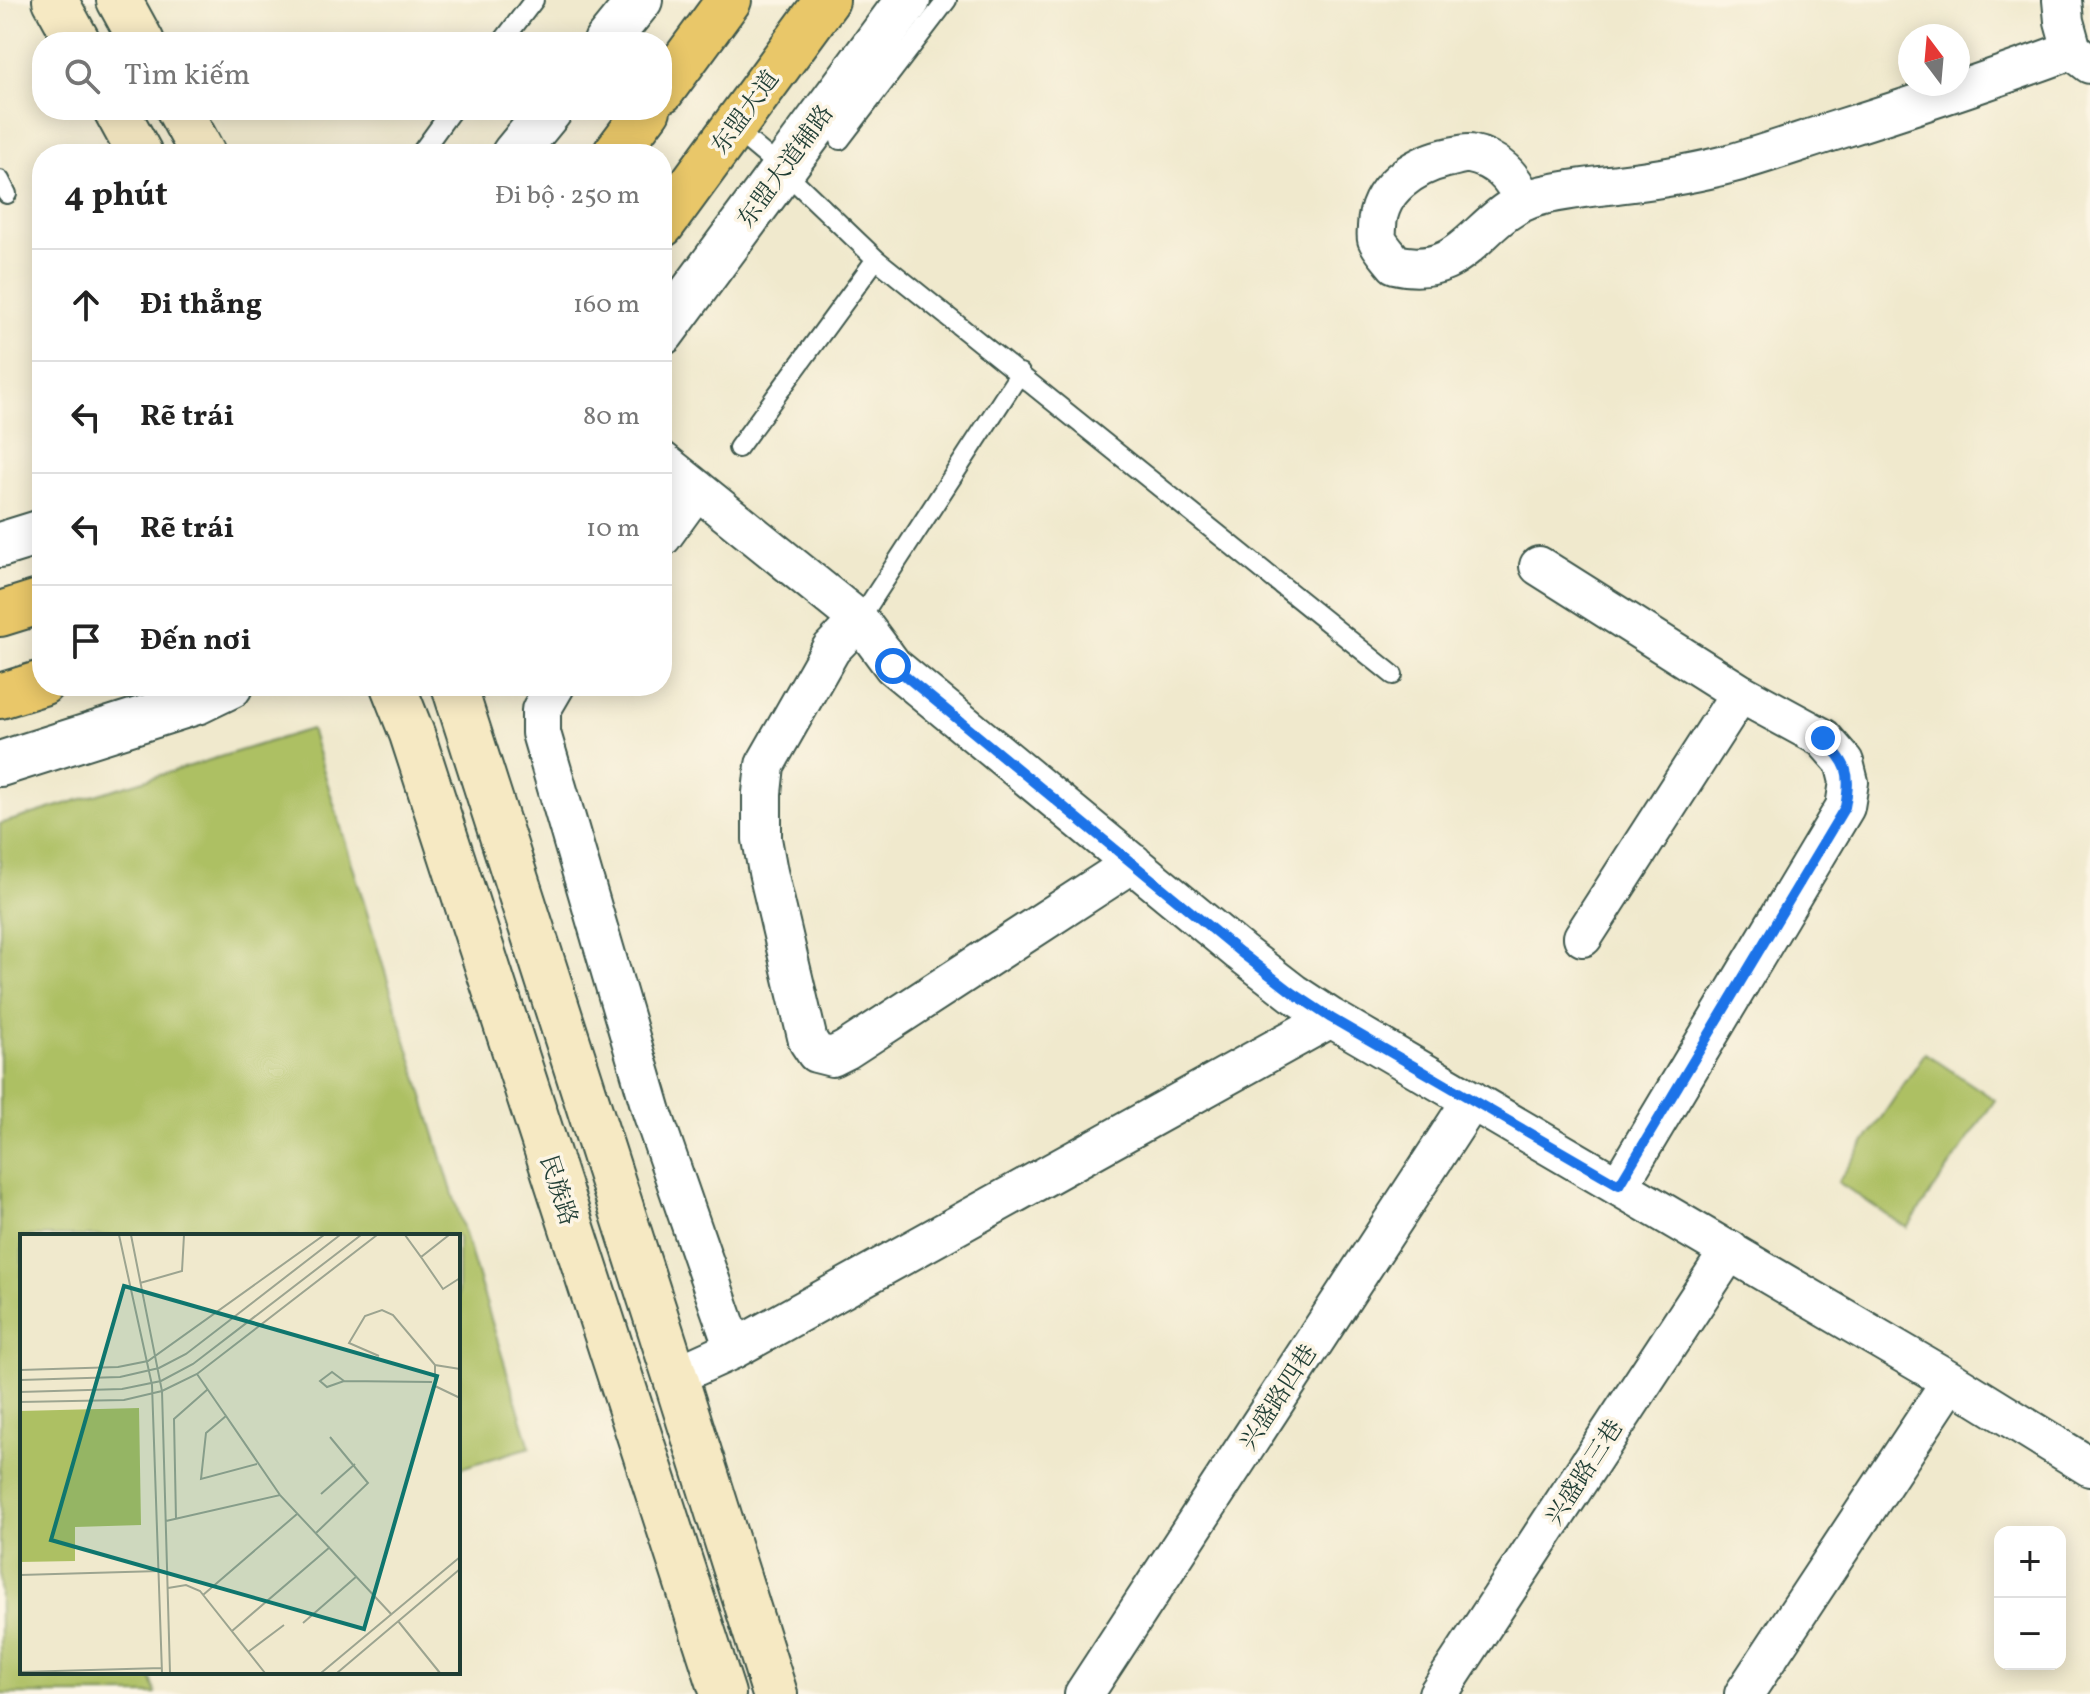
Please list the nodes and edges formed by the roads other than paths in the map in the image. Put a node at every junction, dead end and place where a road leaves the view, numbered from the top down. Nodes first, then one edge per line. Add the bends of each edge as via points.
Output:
1 (55, 0) edge
2 (119, 0) edge
3 (534, 0) edge
4 (640, 0) edge
5 (729, 0) edge
6 (827, 0) edge
7 (908, 0) edge
8 (947, 0) edge
9 (2062, 0) edge
10 (73, 32) edge
11 (137, 32) edge
12 (510, 32) edge
13 (614, 32) edge
14 (2081, 57) edge
15 (672, 77) edge
16 (121, 120) edge
17 (184, 120) edge
18 (445, 120) edge
19 (542, 120) edge
20 (640, 120) edge
21 (733, 128) junction
22 (840, 140) dead end
23 (135, 144) edge
24 (198, 144) edge
25 (427, 144) edge
26 (522, 144) edge
27 (622, 144) edge
28 (783, 170) junction
29 (1523, 201) dead end
30 (672, 211) edge
31 (876, 259) junction
32 (672, 320) edge
33 (1020, 373) junction
34 (738, 448) dead end
35 (672, 469) edge
36 (697, 489) junction
37 (672, 523) edge
38 (32, 535) edge
39 (0, 545) edge
40 (1539, 566) dead end
41 (32, 604) edge
42 (0, 614) edge
43 (859, 620) junction
44 (1393, 675) dead end
45 (32, 686) edge
46 (1740, 693) junction
47 (0, 696) edge
48 (209, 696) edge
49 (397, 696) edge
50 (457, 696) edge
51 (549, 696) edge
52 (0, 764) edge
53 (1133, 863) junction
54 (1583, 937) dead end
55 (1331, 1018) junction
56 (1472, 1100) junction
57 (1619, 1185) junction
58 (1730, 1250) junction
59 (734, 1349) junction
60 (675, 1376) junction
61 (1951, 1381) junction
62 (2090, 1467) edge
63 (723, 1694) edge
64 (775, 1694) edge
65 (1084, 1694) edge
66 (1438, 1694) edge
67 (1744, 1694) edge

1 - 10 main road
2 - 11 main road
3 - 12 lane
4 - 13 street
5 - 15 highway
6 - 21 highway, 东盟大道
7 - 28 street, 东盟大道辅路
8 - 22 lane
9 - 14 street via 2064,21
14 - 29 street via 1731,164
16 - 23 main road
17 - 24 main road
18 - 25 lane
19 - 26 street
20 - 27 highway
21 - 28 lane
21 - 30 highway, 东盟大道
28 - 31 lane
28 - 32 street, 东盟大道辅路
31 - 33 lane
31 - 34 lane
33 - 43 lane
33 - 44 lane
35 - 36 street
36 - 37 street
36 - 43 street
38 - 39 street
40 - 46 street
41 - 42 highway
43 - 53 street via 893,666
43 - 53 street via 831,649 777,741 765,765 762,793 768,872 808,1041 816,1053 832,1057 846,1050
45 - 47 highway
46 - 54 street
46 - 57 street via 1823,738 1844,762 1849,782 1845,807
48 - 52 street
49 - 63 main road, 民族路
50 - 60 main road
51 - 59 street via 541,710 541,733 652,1112
53 - 55 street via 1282,985
55 - 56 street
55 - 59 street
56 - 57 street
56 - 65 street, 兴盛路四巷
57 - 58 street
58 - 61 street
58 - 66 street, 兴盛路三巷
59 - 60 street
60 - 64 main road
61 - 62 street
61 - 67 street

